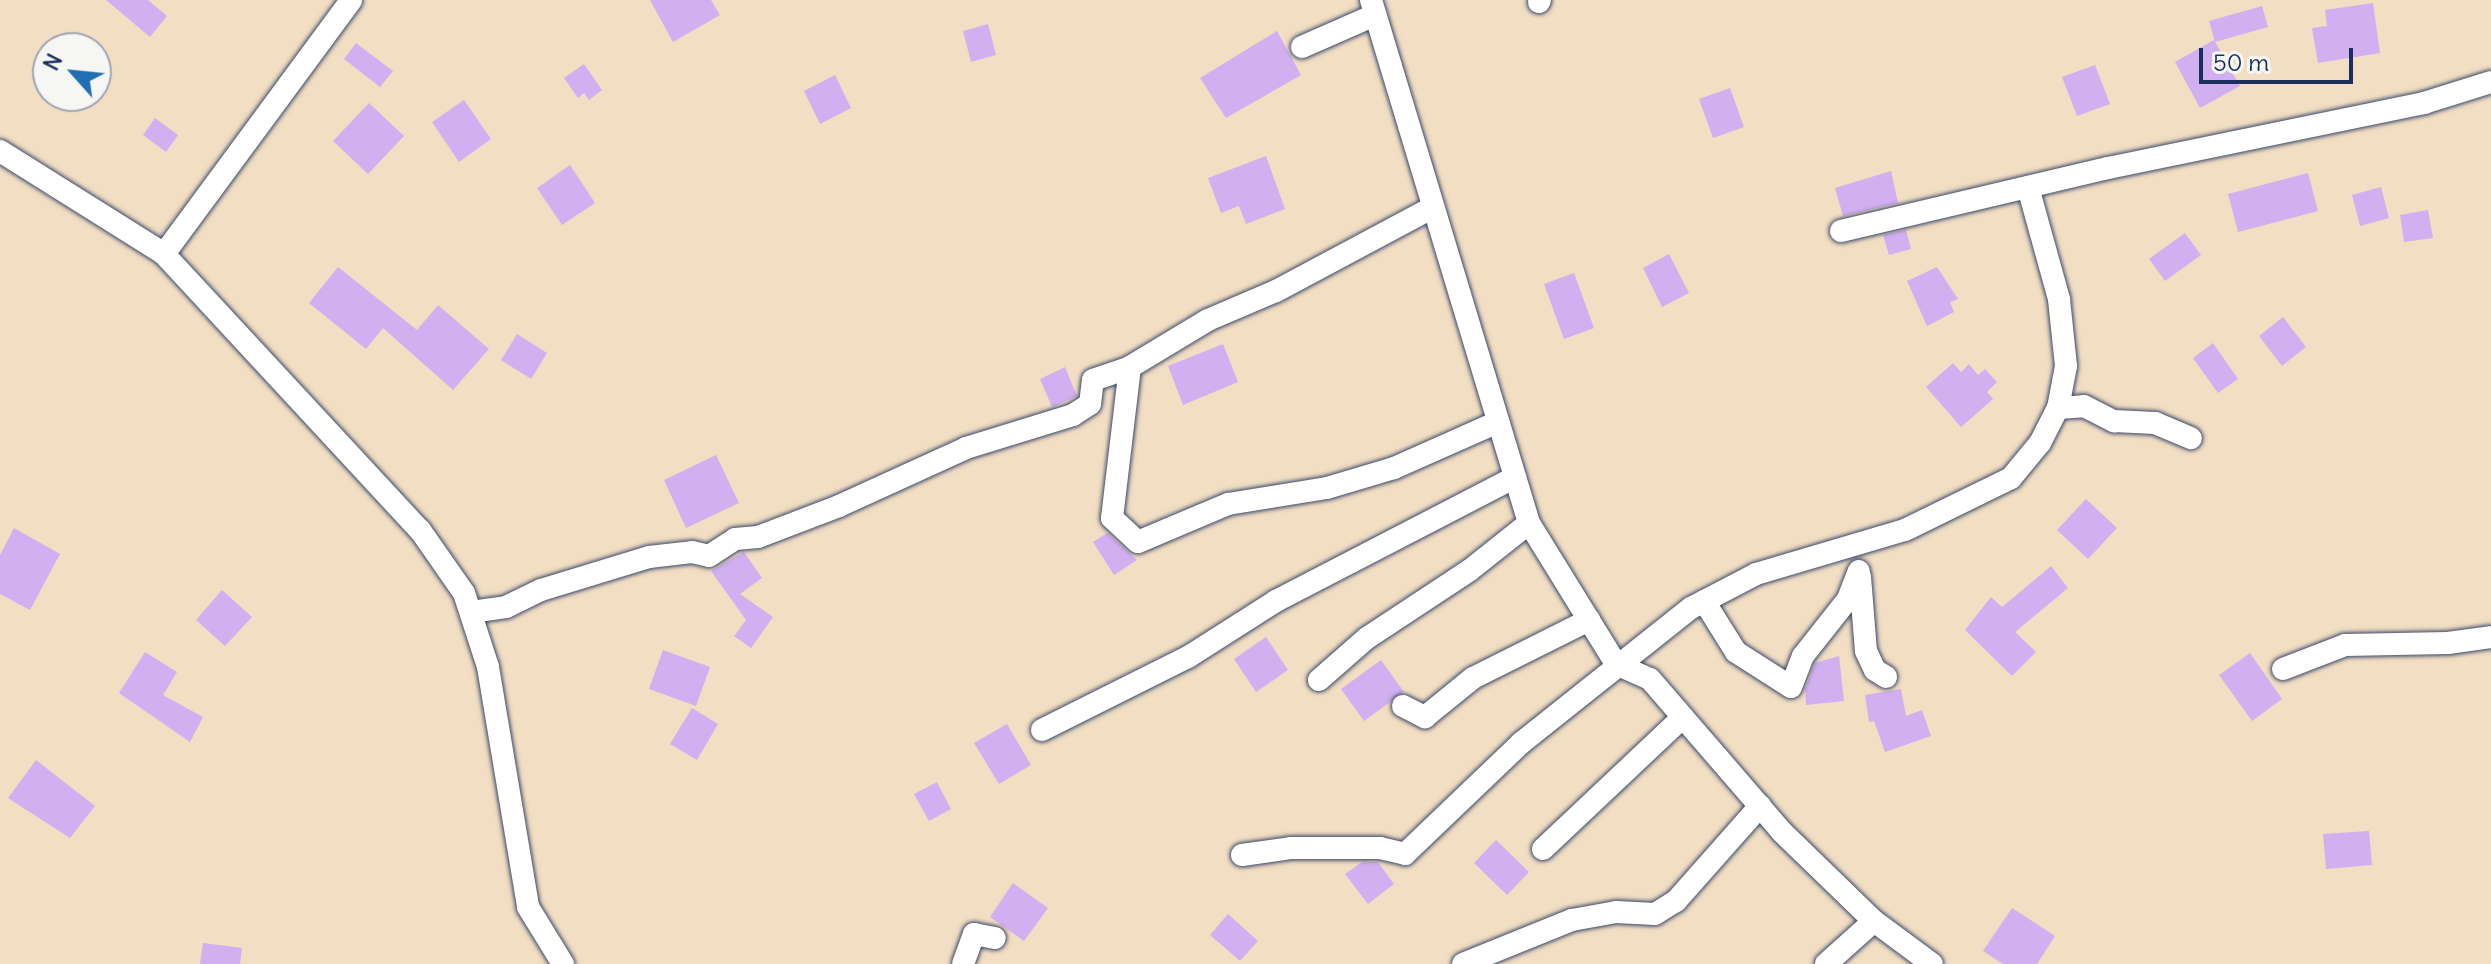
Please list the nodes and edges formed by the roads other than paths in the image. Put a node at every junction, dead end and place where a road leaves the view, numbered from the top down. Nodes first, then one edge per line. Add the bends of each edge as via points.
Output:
1 (351, 0) edge
2 (1373, 7) edge
3 (1302, 47) dead end
4 (2491, 82) edge
5 (0, 151) edge
6 (2028, 187) junction
7 (1433, 207) junction
8 (1841, 231) dead end
9 (164, 254) junction
10 (1130, 367) junction
11 (2058, 408) junction
12 (1498, 422) junction
13 (2191, 438) dead end
14 (1515, 477) junction
15 (1529, 523) junction
16 (1843, 550) junction
17 (1859, 571) junction
18 (1704, 601) junction
19 (471, 612) junction
20 (1589, 620) junction
21 (2491, 637) edge
22 (1616, 664) junction
23 (2283, 669) dead end
24 (1886, 677) dead end
25 (1319, 680) dead end
26 (1403, 706) dead end
27 (1683, 717) junction
28 (1042, 730) dead end
29 (1760, 806) junction
30 (1543, 849) dead end
31 (1242, 855) dead end
32 (1874, 921) junction
33 (995, 938) dead end
34 (554, 958) edge
35 (963, 964) edge
36 (1463, 964) edge
37 (1826, 964) edge
38 (1932, 964) edge

1 - 9 street
2 - 3 street
2 - 7 street
4 - 6 street via 2409,107
5 - 9 street
6 - 8 street
6 - 11 street via 2059,299 2066,366
7 - 10 street via 1276,291 1208,320
7 - 12 street
9 - 19 street via 420,530
10 - 12 street via 1112,518 1138,542 1228,504 1327,488 1394,468
10 - 19 street via 1093,380 1090,404 1073,415 966,448 839,506 758,537 735,539 709,556 692,552 649,557 556,585 506,607
11 - 13 street via 2084,406 2114,421 2155,423
11 - 16 street via 2040,443 2011,478 1905,530
12 - 14 street
14 - 15 street
14 - 28 street via 1276,601 1188,657
15 - 20 street
15 - 25 street via 1470,570 1367,638
16 - 17 street
16 - 18 street via 1756,574
17 - 18 street via 1848,599 1803,656 1791,687 1736,652
17 - 24 street via 1866,651 1875,670
18 - 22 street
19 - 34 street via 488,667 528,907
20 - 22 street
20 - 26 street via 1473,678 1425,717
21 - 23 street via 2345,645
22 - 27 street via 1650,679
22 - 31 street via 1521,743 1405,854 1380,848 1291,848
27 - 29 street
27 - 30 street
29 - 32 street
29 - 36 street via 1676,901 1655,914 1616,912 1572,920
32 - 37 street
32 - 38 street
33 - 35 street via 974,934

